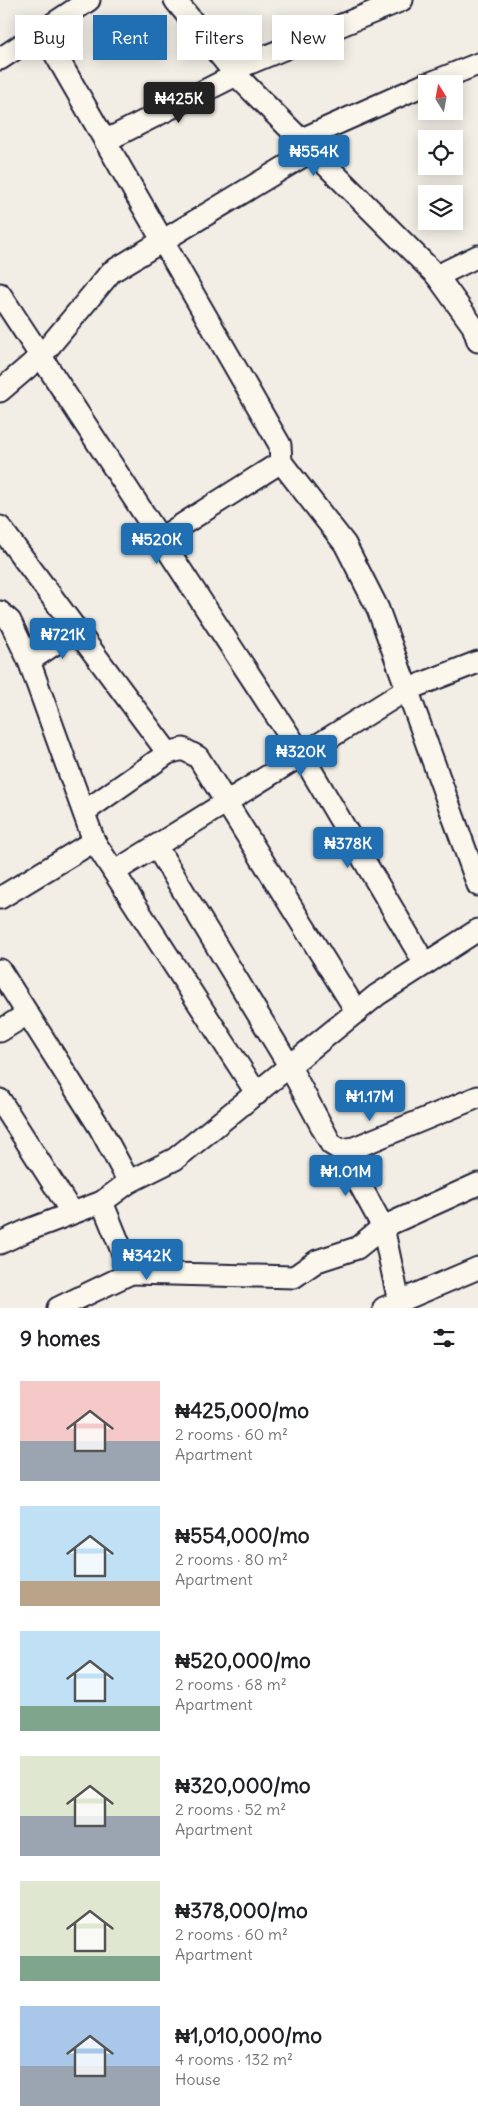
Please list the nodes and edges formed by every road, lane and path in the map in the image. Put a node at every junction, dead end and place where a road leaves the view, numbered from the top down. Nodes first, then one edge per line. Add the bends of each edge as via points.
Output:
1 (89, 0) edge
2 (402, 0) edge
3 (180, 2) edge
4 (66, 15) edge
5 (15, 49) edge
6 (0, 59) edge
7 (59, 60) edge
8 (478, 64) edge
9 (235, 72) junction
10 (450, 75) edge
11 (418, 89) edge
12 (105, 141) junction
13 (308, 145) junction
14 (162, 241) junction
15 (478, 256) edge
16 (437, 276) junction
17 (0, 294) edge
18 (478, 341) edge
19 (42, 355) junction
20 (0, 391) edge
21 (281, 462) junction
22 (0, 527) edge
23 (161, 538) junction
24 (0, 612) edge
25 (77, 628) junction
26 (29, 661) junction
27 (478, 662) edge
28 (406, 690) junction
29 (168, 753) junction
30 (302, 755) junction
31 (227, 802) junction
32 (84, 812) junction
33 (94, 841) junction
34 (156, 846) junction
35 (114, 872) junction
36 (478, 886) edge
37 (0, 898) edge
38 (478, 930) edge
39 (425, 964) junction
40 (0, 970) edge
41 (357, 1012) junction
42 (27, 1014) junction
43 (0, 1031) edge
44 (290, 1067) junction
45 (257, 1094) junction
46 (478, 1097) edge
47 (0, 1100) edge
48 (341, 1150) junction
49 (129, 1182) junction
50 (478, 1184) edge
51 (102, 1202) junction
52 (72, 1213) junction
53 (383, 1227) junction
54 (0, 1244) edge
55 (478, 1268) edge
56 (131, 1273) junction
57 (392, 1305) edge
58 (58, 1308) edge

1 - 4 street
2 - 9 street
3 - 9 street
5 - 6 street
7 - 12 street
8 - 10 street
9 - 12 street
9 - 13 street
11 - 13 street
12 - 14 street
13 - 14 street
13 - 16 street
14 - 19 street via 111,272
14 - 21 street via 280,445
15 - 16 street
16 - 18 street via 473,326
17 - 19 street
19 - 20 street
19 - 23 street
21 - 23 street
21 - 28 street via 345,544 378,609
22 - 25 street
23 - 30 street
24 - 26 street via 10,621
25 - 26 street
25 - 29 street
26 - 32 street
27 - 28 street
28 - 30 street
28 - 36 street
29 - 31 street via 183,749 198,757
29 - 32 street
30 - 31 street
30 - 39 street
31 - 34 street
31 - 41 street
32 - 33 street
33 - 35 street
33 - 37 street
34 - 35 street
34 - 44 street
35 - 45 street
38 - 39 street
39 - 41 street
40 - 42 street
41 - 44 street
42 - 43 street
42 - 49 street via 100,1128
44 - 45 street
44 - 48 street via 331,1144
45 - 49 street via 175,1159
46 - 48 street via 354,1148
47 - 52 street
48 - 53 street
49 - 51 street
50 - 53 street
51 - 52 street
51 - 56 street
52 - 54 street
53 - 56 street via 357,1248 317,1261 294,1277
53 - 57 street
55 - 57 street
56 - 58 street

